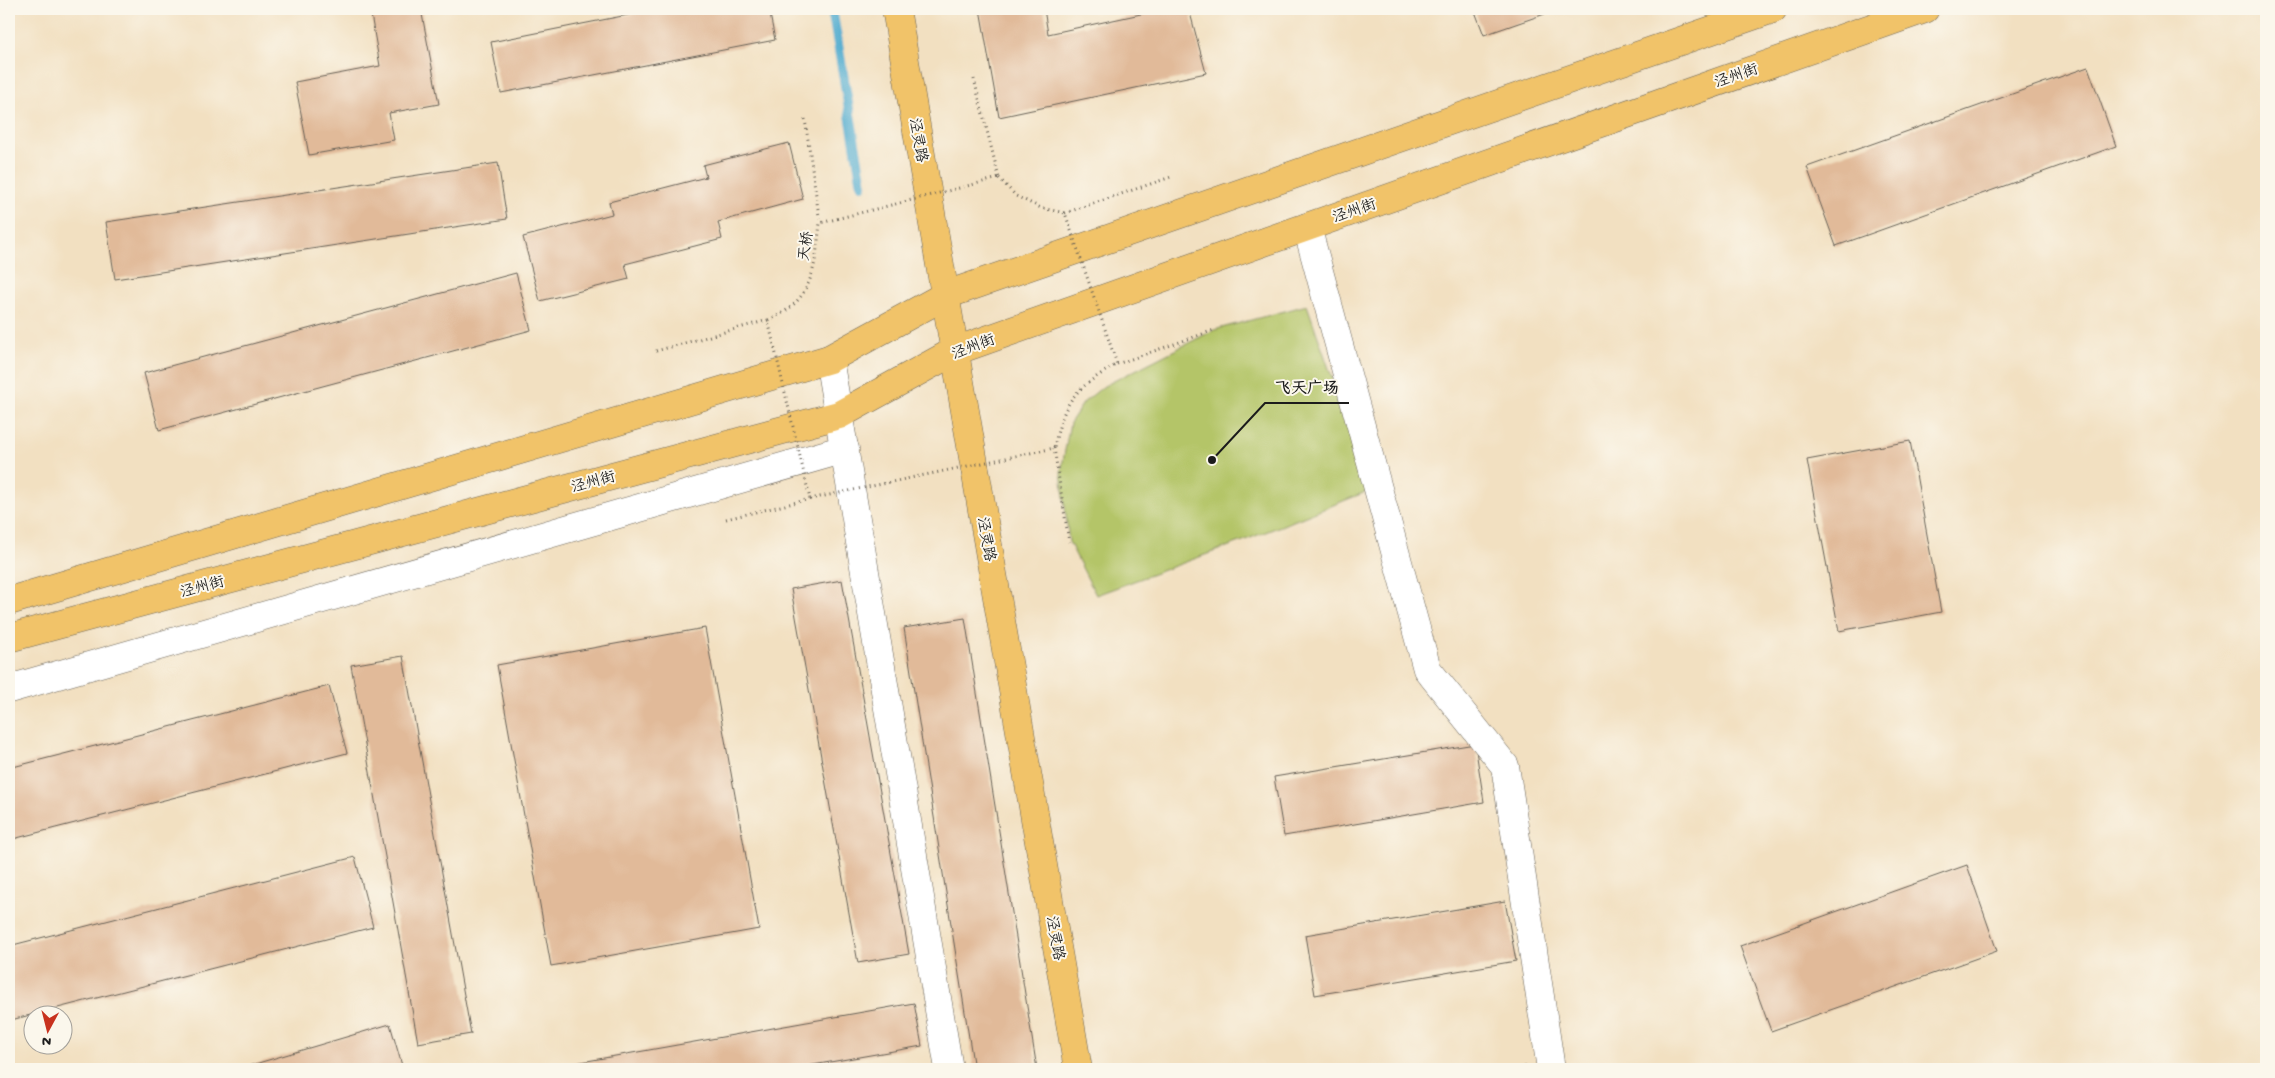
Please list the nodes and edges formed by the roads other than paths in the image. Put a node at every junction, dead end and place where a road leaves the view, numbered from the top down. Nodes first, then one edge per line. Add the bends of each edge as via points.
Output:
1 (896, 9) edge
2 (1925, 9) edge
3 (1761, 11) edge
4 (1307, 227) junction
5 (946, 295) junction
6 (955, 351) junction
7 (829, 359) junction
8 (839, 415) junction
9 (845, 449) junction
10 (9, 601) edge
11 (9, 638) edge
12 (9, 689) edge
13 (949, 1069) edge
14 (1078, 1069) edge
15 (1551, 1069) edge

1 - 5 main road, 泾灵路
2 - 4 main road, 泾州街
3 - 5 main road
4 - 6 main road, 泾州街
4 - 15 street via 1427,669 1505,766
5 - 6 main road, 泾灵路
5 - 7 main road
6 - 8 main road, 泾州街
6 - 14 main road, 泾灵路
7 - 8 street
7 - 10 main road
8 - 9 street
8 - 11 main road, 泾州街
9 - 12 street
9 - 13 street

